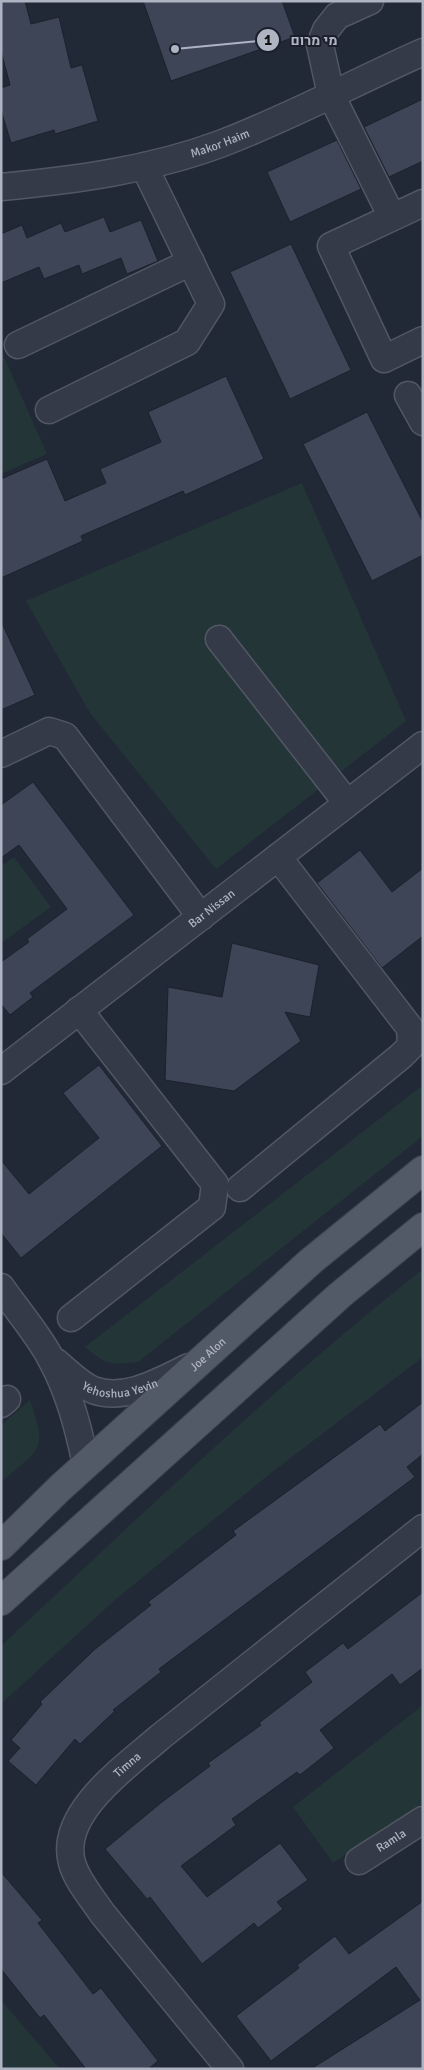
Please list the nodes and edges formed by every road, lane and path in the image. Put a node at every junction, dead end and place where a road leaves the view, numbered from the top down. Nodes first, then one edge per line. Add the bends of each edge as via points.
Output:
1 (370, 1) edge
2 (423, 52) edge
3 (331, 95) junction
4 (144, 166) junction
5 (1, 187) edge
6 (423, 203) edge
7 (392, 217) junction
8 (191, 262) junction
9 (423, 340) edge
10 (18, 344) dead end
11 (408, 394) dead end
12 (49, 410) dead end
13 (423, 422) edge
14 (219, 639) dead end
15 (423, 745) edge
16 (1, 754) edge
17 (347, 803) junction
18 (278, 857) junction
19 (201, 917) junction
20 (79, 1010) junction
21 (1, 1071) edge
22 (423, 1170) edge
23 (240, 1188) dead end
24 (423, 1227) edge
25 (1, 1287) edge
26 (71, 1318) dead end
27 (50, 1356) junction
28 (197, 1364) junction
29 (86, 1464) junction
30 (60, 1488) junction
31 (423, 1528) edge
32 (1, 1534) edge
33 (1, 1546) edge
34 (1, 1601) edge
35 (423, 1820) edge
36 (359, 1861) dead end
37 (230, 2069) edge

1 - 3 street via 337,16 320,44
2 - 3 street, Makor Haim
3 - 4 street, Makor Haim via 219,144
3 - 7 street
4 - 5 street, Makor Haim
4 - 8 street
6 - 7 street
7 - 9 street via 331,246 384,359
8 - 10 street
8 - 12 street via 212,304 187,342
11 - 13 street
14 - 17 street
15 - 17 street, Bar Nissan
16 - 19 street via 49,731 65,736
17 - 18 street, Bar Nissan
18 - 19 street, Bar Nissan
18 - 23 street via 410,1028 411,1046
19 - 20 street, Bar Nissan
20 - 21 street, Bar Nissan
20 - 26 street via 215,1184 215,1194 212,1207
22 - 28 main road, Joe Alon via 311,1261
24 - 34 main road via 340,1295
25 - 27 street, Yehoshua Yevin
27 - 28 street, Yehoshua Yevin via 94,1390 118,1394 144,1388
27 - 29 street, Yehoshua Yevin via 76,1416
28 - 29 main road, Joe Alon
29 - 30 main road, Joe Alon
30 - 32 main road
30 - 33 main road, Joe Alon
31 - 37 street, Timna via 119,1773 80,1814 70,1840 72,1864 102,1913
35 - 36 street, Ramla

